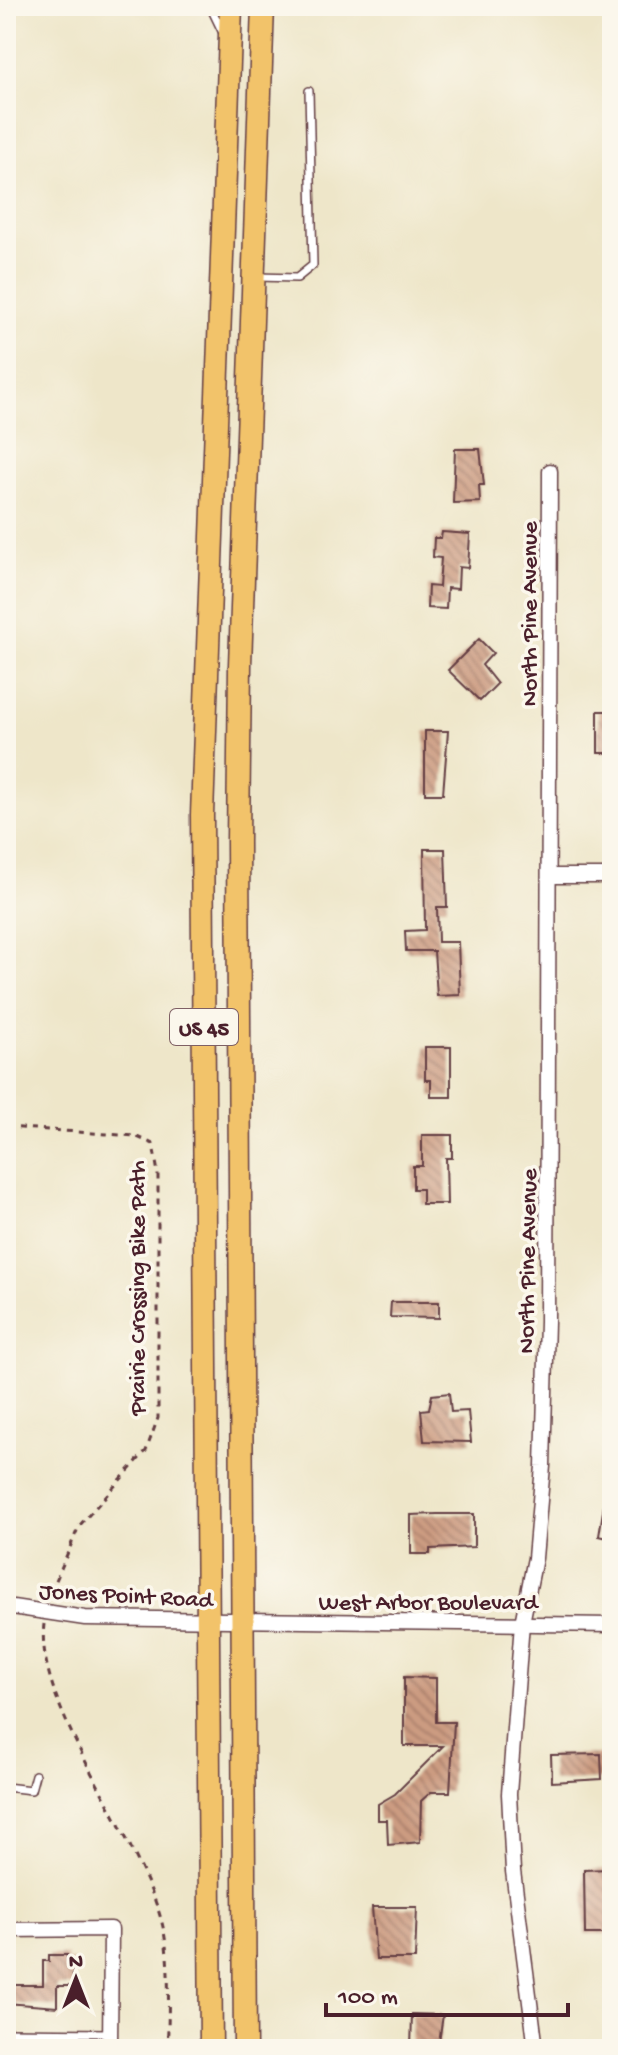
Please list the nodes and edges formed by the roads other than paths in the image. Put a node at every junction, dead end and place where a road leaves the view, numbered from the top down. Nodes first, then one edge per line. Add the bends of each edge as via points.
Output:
1 (210, 6) edge
2 (231, 6) edge
3 (263, 6) edge
4 (230, 47) junction
5 (309, 91) dead end
6 (254, 277) junction
7 (550, 471) dead end
8 (551, 876) junction
9 (612, 876) edge
10 (6, 1606) edge
11 (210, 1622) junction
12 (245, 1622) junction
13 (522, 1623) junction
14 (612, 1625) edge
15 (35, 1775) dead end
16 (6, 1787) edge
17 (6, 1930) edge
18 (6, 2032) edge
19 (110, 2033) junction
20 (110, 2049) edge
21 (211, 2049) edge
22 (245, 2049) edge
23 (536, 2049) edge

1 - 4 lane
2 - 4 main road, US 45
3 - 6 main road, US 45
4 - 11 main road, US 45 via 202,815
5 - 6 lane via 313,265 297,278
6 - 12 main road, US 45 via 238,842
7 - 8 street, North Pine Avenue
8 - 9 street
8 - 13 street, North Pine Avenue via 543,1466 535,1558
10 - 11 street, Jones Point Road via 45,1614
11 - 12 street, Jones Point Road
11 - 21 main road, US 45
12 - 13 street, West Arbor Boulevard
12 - 22 main road, US 45
13 - 14 street, West Arbor Boulevard
13 - 23 street, North Pine Avenue via 509,1794 513,1871
15 - 16 lane via 31,1790
17 - 19 street via 111,1929
18 - 19 lane
19 - 20 street

